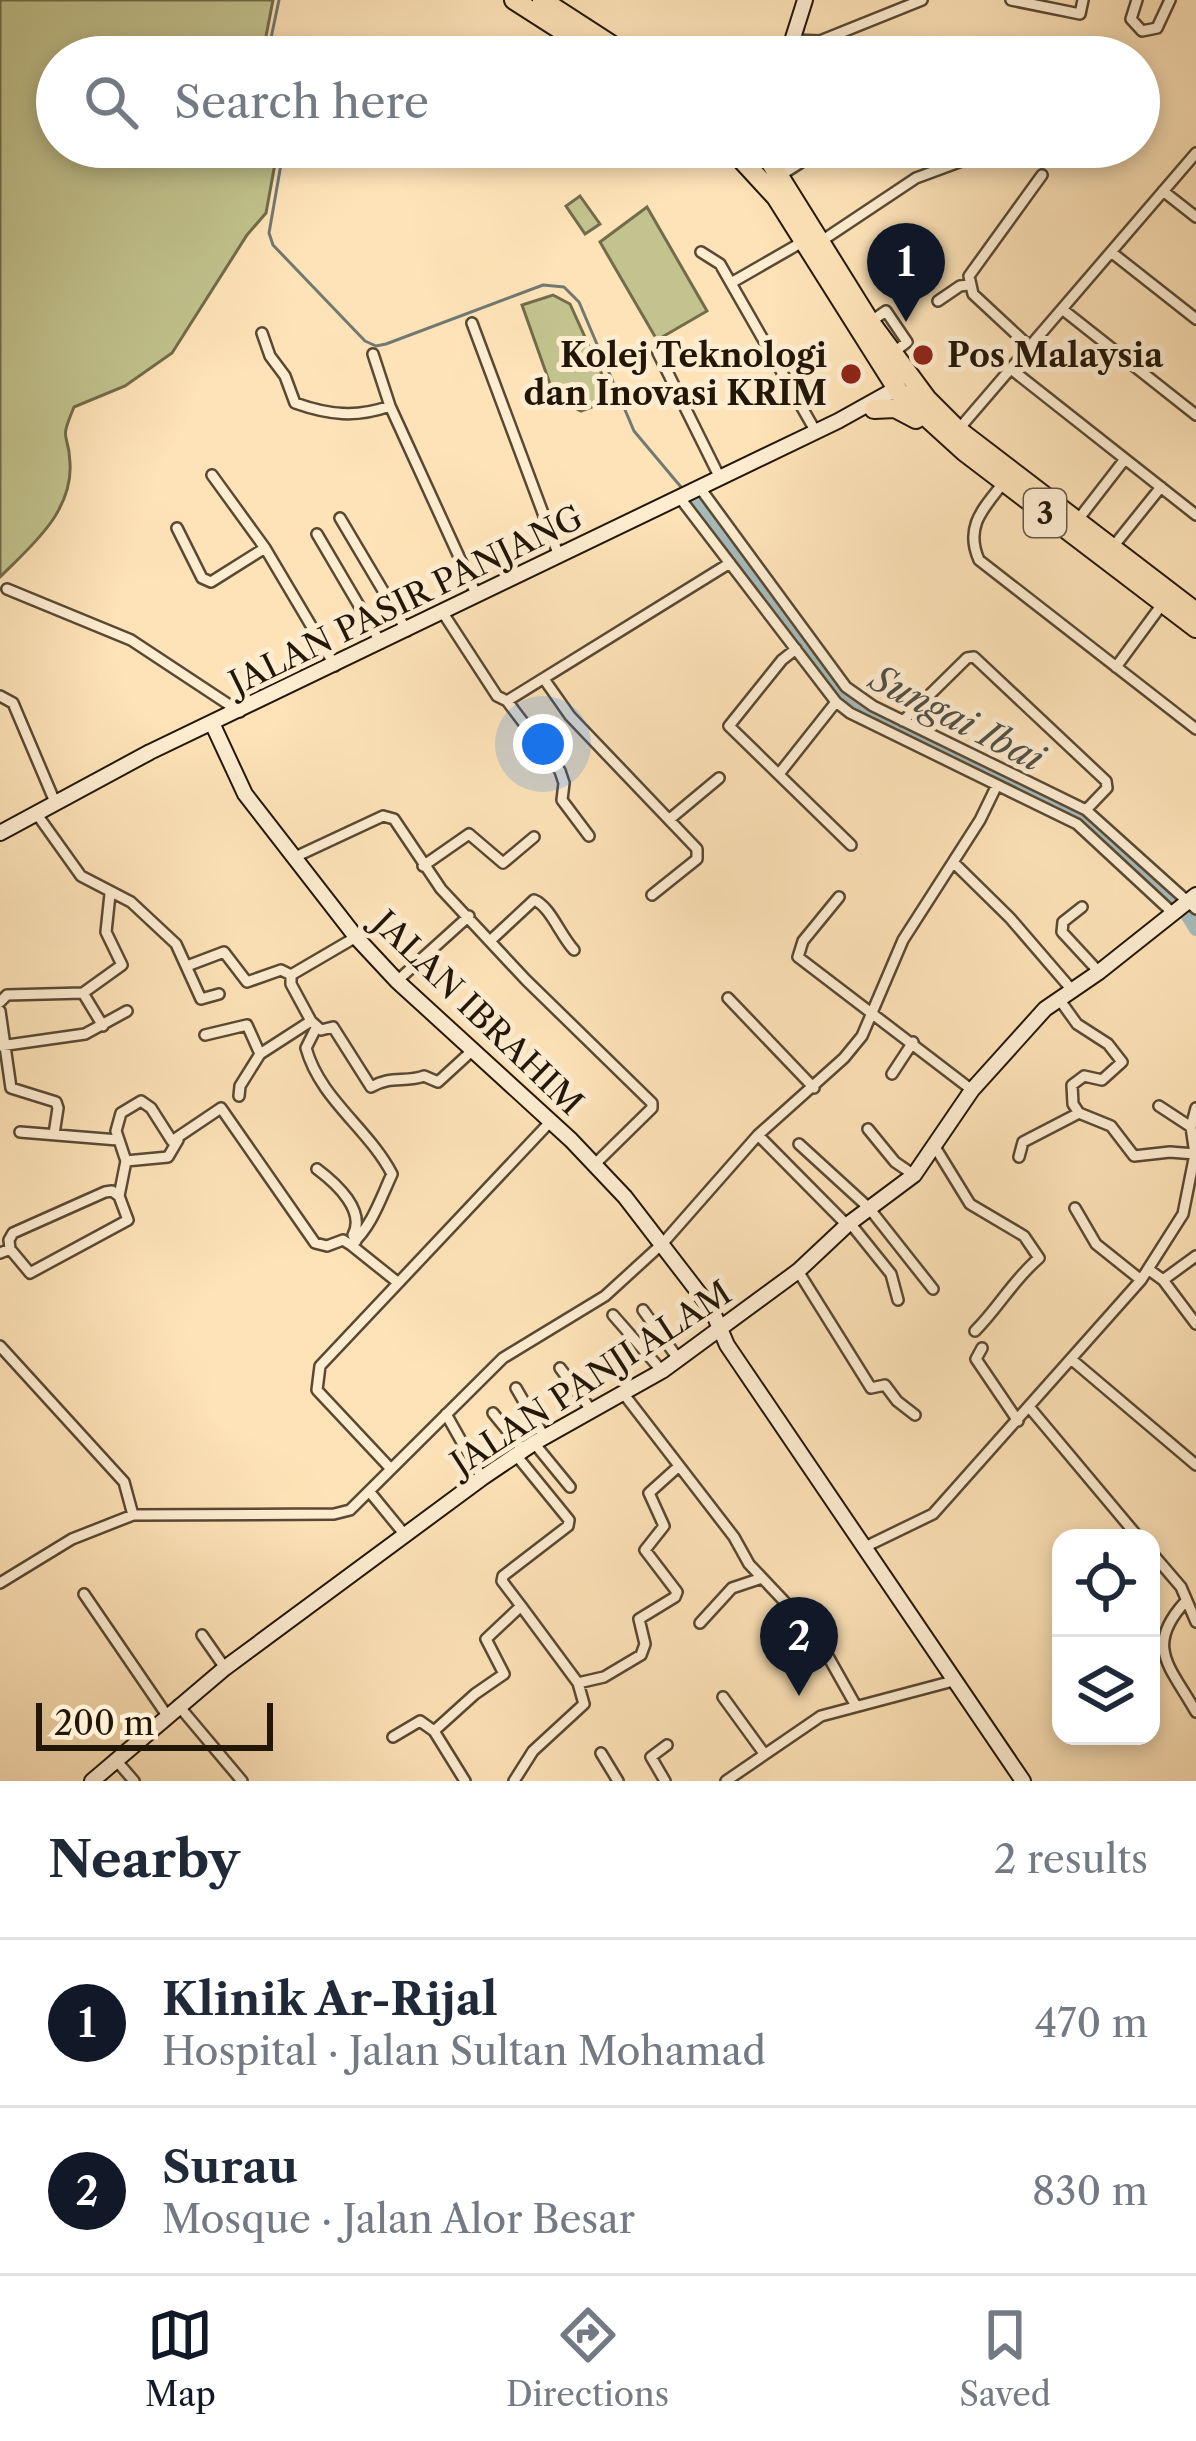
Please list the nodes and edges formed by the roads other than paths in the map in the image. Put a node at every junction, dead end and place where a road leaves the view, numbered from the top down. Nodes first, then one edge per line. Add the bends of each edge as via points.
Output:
1 (514, 0) edge
2 (805, 0) edge
3 (922, 0) edge
4 (1011, 0) edge
5 (1083, 0) edge
6 (1137, 0) edge
7 (1170, 0) edge
8 (549, 2) edge
9 (1074, 8) edge
10 (570, 36) edge
11 (599, 36) edge
12 (795, 36) edge
13 (832, 36) edge
14 (1196, 153) edge
15 (749, 168) edge
16 (763, 168) edge
17 (775, 168) edge
18 (780, 168) edge
19 (790, 168) edge
20 (943, 168) edge
21 (780, 173) junction
22 (1042, 175) dead end
23 (1163, 191) junction
24 (776, 197) junction
25 (1196, 217) edge
26 (812, 242) junction
27 (701, 252) dead end
28 (1111, 252) junction
29 (731, 283) junction
30 (968, 285) junction
31 (938, 301) dead end
32 (1062, 309) junction
33 (1196, 319) edge
34 (870, 322) junction
35 (472, 323) dead end
36 (262, 333) dead end
37 (1030, 346) junction
38 (658, 353) dead end
39 (373, 354) dead end
40 (885, 357) junction
41 (1011, 368) junction
42 (899, 392) junction
43 (875, 404) junction
44 (390, 406) junction
45 (1196, 416) edge
46 (958, 430) junction
47 (816, 432) junction
48 (965, 452) junction
49 (1126, 459) junction
50 (212, 475) dead end
51 (720, 478) junction
52 (1004, 482) junction
53 (1161, 487) junction
54 (700, 488) junction
55 (680, 497) junction
56 (1196, 514) edge
57 (340, 518) dead end
58 (1077, 521) junction
59 (177, 528) dead end
60 (317, 534) dead end
61 (265, 548) junction
62 (1112, 548) junction
63 (559, 556) junction
64 (730, 562) junction
65 (7, 589) dead end
66 (477, 596) junction
67 (1163, 603) junction
68 (1196, 612) edge
69 (443, 613) junction
70 (1196, 628) edge
71 (407, 631) junction
72 (381, 643) junction
73 (796, 649) junction
74 (335, 666) junction
75 (1116, 667) junction
76 (544, 679) junction
77 (0, 696) edge
78 (507, 700) junction
79 (836, 702) junction
80 (240, 712) junction
81 (903, 721) junction
82 (212, 723) junction
83 (1196, 729) edge
84 (779, 774) junction
85 (719, 778) dead end
86 (1015, 784) junction
87 (996, 787) junction
88 (55, 802) junction
89 (1086, 810) junction
90 (36, 813) junction
91 (671, 818) junction
92 (0, 833) edge
93 (589, 836) dead end
94 (534, 837) dead end
95 (851, 845) dead end
96 (293, 858) junction
97 (953, 862) junction
98 (423, 866) junction
99 (110, 894) junction
100 (652, 895) dead end
101 (839, 898) dead end
102 (1194, 901) edge
103 (1082, 908) dead end
104 (1174, 914) junction
105 (469, 916) junction
106 (356, 937) junction
107 (491, 940) junction
108 (574, 950) dead end
109 (187, 966) junction
110 (1099, 972) junction
111 (291, 976) junction
112 (397, 981) junction
113 (83, 993) junction
114 (219, 994) dead end
115 (1066, 994) junction
116 (728, 998) dead end
117 (0, 1007) edge
118 (127, 1011) dead end
119 (873, 1012) junction
120 (313, 1024) junction
121 (103, 1026) junction
122 (205, 1034) dead end
123 (913, 1042) junction
124 (2, 1046) edge
125 (474, 1049) junction
126 (260, 1054) junction
127 (892, 1074) dead end
128 (814, 1088) junction
129 (972, 1090) junction
130 (238, 1096) dead end
131 (1159, 1106) dead end
132 (1196, 1108) edge
133 (1078, 1113) junction
134 (551, 1121) junction
135 (1191, 1127) junction
136 (868, 1129) dead end
137 (20, 1132) dead end
138 (54, 1134) junction
139 (758, 1135) junction
140 (118, 1140) junction
141 (178, 1140) junction
142 (799, 1144) dead end
143 (935, 1147) junction
144 (1195, 1154) edge
145 (1019, 1157) dead end
146 (126, 1161) junction
147 (595, 1164) junction
148 (317, 1169) dead end
149 (914, 1175) junction
150 (119, 1196) junction
151 (869, 1208) junction
152 (1075, 1208) dead end
153 (849, 1224) junction
154 (353, 1243) junction
155 (664, 1243) junction
156 (5, 1251) edge
157 (1196, 1256) edge
158 (1148, 1269) junction
159 (798, 1271) junction
160 (1141, 1280) junction
161 (1163, 1280) junction
162 (396, 1281) junction
163 (933, 1289) dead end
164 (898, 1300) dead end
165 (643, 1310) dead end
166 (613, 1315) dead end
167 (1196, 1324) edge
168 (722, 1330) junction
169 (975, 1331) dead end
170 (0, 1346) edge
171 (982, 1348) dead end
172 (1072, 1359) junction
173 (679, 1360) junction
174 (560, 1368) dead end
175 (662, 1371) junction
176 (516, 1388) dead end
177 (623, 1393) junction
178 (1030, 1408) junction
179 (592, 1411) junction
180 (446, 1414) junction
181 (493, 1414) dead end
182 (915, 1414) dead end
183 (1018, 1421) junction
184 (530, 1447) junction
185 (1196, 1465) edge
186 (679, 1466) junction
187 (391, 1469) junction
188 (482, 1478) junction
189 (570, 1487) dead end
190 (369, 1491) junction
191 (133, 1515) junction
192 (1131, 1529) edge
193 (405, 1535) junction
194 (865, 1547) junction
195 (1160, 1564) edge
196 (762, 1578) junction
197 (2, 1579) edge
198 (1196, 1581) edge
199 (84, 1594) dead end
200 (1184, 1597) junction
201 (521, 1606) junction
202 (1196, 1622) edge
203 (700, 1623) dead end
204 (202, 1635) dead end
205 (226, 1668) junction
206 (953, 1681) junction
207 (578, 1683) junction
208 (723, 1696) dead end
209 (856, 1706) junction
210 (172, 1710) junction
211 (1196, 1712) edge
212 (434, 1731) junction
213 (394, 1737) dead end
214 (667, 1744) dead end
215 (601, 1753) dead end
216 (763, 1753) junction
217 (115, 1760) junction
218 (92, 1781) edge
219 (134, 1781) edge
220 (242, 1781) edge
221 (465, 1781) edge
222 (514, 1781) edge
223 (618, 1781) edge
224 (665, 1781) edge
225 (726, 1781) edge
226 (1022, 1781) edge

1 - 10 highway
2 - 12 main road
3 - 13 street
4 - 9 street
5 - 9 street
6 - 7 street via 1131,19 1142,32 1156,28
8 - 11 highway
14 - 23 street
15 - 24 highway, 3
16 - 24 highway, 3
17 - 21 highway, 3
18 - 21 highway
19 - 21 street
20 - 26 street
21 - 26 highway, 3
22 - 30 street
23 - 25 street
23 - 28 street
24 - 26 highway, 3
26 - 29 street
26 - 34 highway, 3
26 - 40 highway, 3
27 - 29 street via 716,258
28 - 32 street
28 - 33 street
29 - 47 street
30 - 31 street
30 - 37 street
32 - 37 street
32 - 45 street
34 - 40 highway, 3
34 - 42 highway
35 - 63 street
36 - 44 street via 295,403 341,415
37 - 41 street
38 - 51 street
39 - 44 street
40 - 42 highway, 3
40 - 43 highway
40 - 46 highway, 3
41 - 46 street
41 - 49 street
42 - 43 main road, JALAN PASIR PANJANG
42 - 46 highway
42 - 48 highway, 3
43 - 47 main road, JALAN PASIR PANJANG
43 - 48 highway via 903,411
44 - 66 street
46 - 58 highway, 3
47 - 51 main road, JALAN PASIR PANJANG
48 - 52 highway, 3
49 - 53 street
49 - 58 street
50 - 61 street
51 - 54 main road, JALAN PASIR PANJANG
52 - 67 highway, 3
52 - 75 street via 973,524 979,560
53 - 56 street
53 - 62 street
54 - 55 main road, JALAN PASIR PANJANG
54 - 81 street via 846,687
55 - 63 main road, JALAN PASIR PANJANG
55 - 64 street
57 - 71 street
58 - 62 highway, 3
59 - 61 street via 211,582
60 - 72 street
61 - 74 street
62 - 68 highway, 3
63 - 66 main road, JALAN PASIR PANJANG
64 - 73 street
64 - 76 street
65 - 80 street via 131,640
66 - 69 main road, JALAN PASIR PANJANG
67 - 70 highway, 3
67 - 75 street
69 - 71 main road, JALAN PASIR PANJANG
69 - 78 street
71 - 72 main road, JALAN PASIR PANJANG
72 - 74 main road, JALAN PASIR PANJANG
73 - 79 street
73 - 84 street via 728,726
74 - 80 main road, JALAN PASIR PANJANG
75 - 83 street
76 - 78 street
76 - 91 street
77 - 88 street via 14,703
78 - 93 street via 560,771 562,800
79 - 84 street
79 - 87 street
80 - 82 main road, JALAN PASIR PANJANG
81 - 86 street
81 - 89 street via 974,657 1106,781
82 - 88 main road, JALAN PASIR PANJANG
82 - 96 main road, JALAN IBRAHIM via 245,794
84 - 95 street
85 - 91 street
86 - 87 street
86 - 89 street
86 - 104 street via 1077,824
87 - 97 street
88 - 90 main road, JALAN PASIR PANJANG
89 - 102 street
90 - 92 main road, JALAN PASIR PANJANG
90 - 99 street via 81,876
91 - 100 street via 699,855
94 - 98 street via 503,863 469,834
96 - 98 street via 388,814
96 - 106 main road, JALAN IBRAHIM
97 - 115 street via 1010,918
97 - 119 street via 903,940
98 - 105 street
99 - 109 street via 171,938
99 - 113 street via 106,932 122,965
101 - 119 street via 796,953
102 - 104 main road, JALAN PANJI ALAM
103 - 110 street via 1062,932
104 - 110 main road, JALAN PANJI ALAM
105 - 107 street
105 - 112 street
106 - 111 street
106 - 112 main road, JALAN IBRAHIM
107 - 108 street via 534,900
107 - 147 street via 653,1106
109 - 111 street via 224,952 247,982 281,970
109 - 114 street via 200,999
110 - 115 main road, JALAN PANJI ALAM
111 - 120 street
112 - 125 main road, JALAN IBRAHIM
113 - 117 street via 7,995
113 - 121 street
115 - 129 main road, JALAN PANJI ALAM
115 - 133 street via 1077,1024 1122,1062 1102,1080 1084,1076 1072,1084
116 - 128 street
117 - 124 street
118 - 121 street
119 - 123 street
119 - 128 street via 862,1036
120 - 125 street via 337,1030 370,1087 398,1076 438,1082
120 - 126 street
120 - 154 street via 306,1048 314,1070 392,1174 368,1229
121 - 124 street
122 - 126 street via 247,1025
123 - 127 street
123 - 129 street
124 - 138 street via 11,1088 56,1102
125 - 134 main road, JALAN IBRAHIM
126 - 130 street
128 - 139 street
129 - 143 main road, JALAN PANJI ALAM
131 - 135 street
132 - 135 street
133 - 144 street via 1111,1126 1135,1156
133 - 145 street via 1022,1142
134 - 147 main road, JALAN IBRAHIM
134 - 162 street
135 - 144 street
136 - 149 street
137 - 138 street
138 - 140 street
139 - 153 street
139 - 155 street
140 - 141 street via 121,1113 141,1101
140 - 146 street
141 - 146 street via 168,1156
141 - 154 street via 221,1108 315,1243
142 - 151 street
143 - 149 main road, JALAN PANJI ALAM
143 - 169 street via 968,1202 1024,1236 1039,1258
144 - 158 street via 1183,1214
146 - 150 street
147 - 155 main road, JALAN IBRAHIM
148 - 154 street via 358,1215
149 - 151 main road, JALAN PANJI ALAM
150 - 156 street via 104,1192 14,1233
150 - 156 street via 128,1220 34,1272
151 - 153 main road, JALAN PANJI ALAM
151 - 163 street
152 - 160 street via 1096,1244
153 - 159 main road, JALAN PANJI ALAM
153 - 164 street via 891,1274
154 - 162 street
155 - 168 main road, JALAN IBRAHIM
155 - 180 street via 605,1296 503,1358
157 - 161 street
158 - 160 street
158 - 161 street
159 - 168 main road, JALAN PANJI ALAM
159 - 182 street via 871,1388 885,1385
160 - 172 street
161 - 167 street
162 - 187 street via 320,1366 317,1390
165 - 173 street
166 - 175 street
168 - 173 main road, JALAN PANJI ALAM
168 - 194 main road, JALAN IBRAHIM
170 - 191 street via 124,1482
171 - 183 street via 976,1359
172 - 178 street
172 - 185 street
173 - 175 main road, JALAN PANJI ALAM
174 - 179 street
175 - 177 main road, JALAN PANJI ALAM
176 - 184 street
177 - 179 main road, JALAN PANJI ALAM
177 - 186 street
178 - 183 street
178 - 192 street
179 - 184 main road, JALAN PANJI ALAM
180 - 187 street
180 - 188 street
181 - 184 street
183 - 194 street via 933,1514
184 - 188 main road, JALAN PANJI ALAM
184 - 189 street
184 - 201 street via 569,1520 503,1576
186 - 196 street
186 - 207 street via 649,1493 664,1526 645,1550 675,1597 639,1619 641,1654
187 - 190 street
188 - 193 main road, JALAN PANJI ALAM
190 - 191 street via 344,1514
190 - 193 street
191 - 197 street
193 - 205 main road, JALAN PANJI ALAM
194 - 206 main road, JALAN IBRAHIM
195 - 200 street
196 - 203 street via 732,1588
196 - 209 street via 816,1635
198 - 200 street
199 - 210 street
200 - 202 street
200 - 211 street via 1163,1644
201 - 207 street
201 - 212 street via 486,1640 504,1674
204 - 205 street
205 - 210 main road, JALAN PANJI ALAM
206 - 209 street
206 - 226 main road, JALAN IBRAHIM
207 - 222 street via 581,1709 549,1733
208 - 216 street
209 - 216 street via 802,1726
210 - 217 main road, JALAN PANJI ALAM
210 - 220 street
212 - 213 street via 418,1721
212 - 221 street
214 - 224 street via 651,1757
215 - 223 street
216 - 225 street
217 - 218 main road, JALAN PANJI ALAM
217 - 219 street

